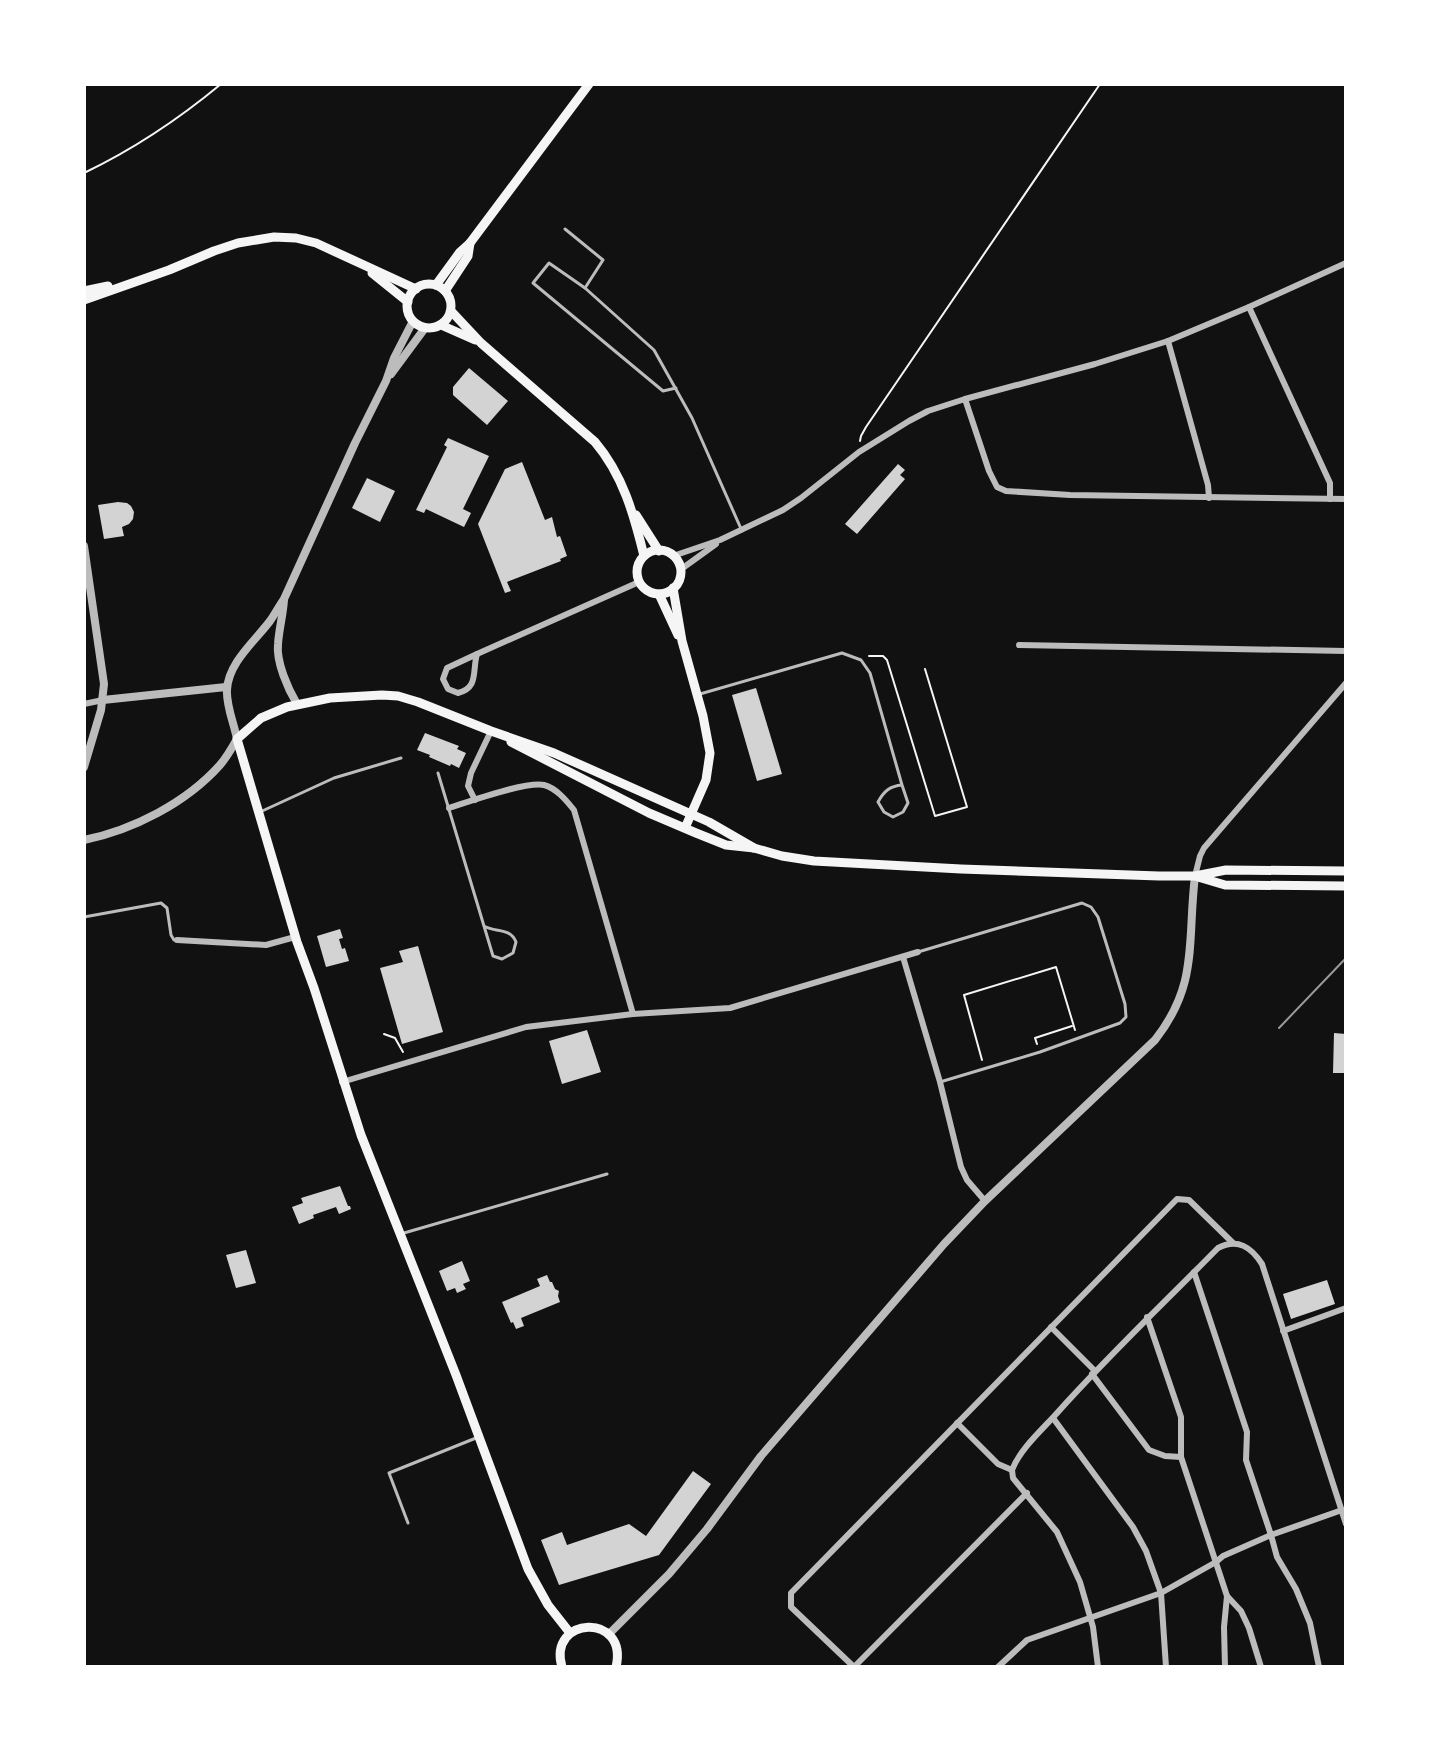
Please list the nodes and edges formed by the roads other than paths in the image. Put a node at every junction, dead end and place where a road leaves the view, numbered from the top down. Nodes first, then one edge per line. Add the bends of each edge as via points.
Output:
1 (589, 84) edge
2 (565, 229) dead end
3 (1346, 263) edge
4 (360, 264) junction
5 (135, 280) junction
6 (441, 288) junction
7 (585, 288) junction
8 (416, 289) junction
9 (84, 291) edge
10 (84, 300) edge
11 (408, 302) junction
12 (1249, 307) junction
13 (451, 311) junction
14 (413, 321) junction
15 (441, 325) junction
16 (425, 328) junction
17 (1168, 341) junction
18 (481, 343) junction
19 (386, 381) junction
20 (676, 388) junction
21 (965, 399) junction
22 (1209, 498) junction
23 (1330, 499) junction
24 (1346, 499) edge
25 (632, 509) junction
26 (742, 531) junction
27 (720, 540) junction
28 (84, 546) edge
29 (659, 551) junction
30 (644, 556) junction
31 (673, 556) junction
32 (680, 570) junction
33 (639, 582) junction
34 (673, 588) junction
35 (659, 594) junction
36 (284, 599) junction
37 (682, 641) junction
38 (1019, 645) dead end
39 (1346, 651) edge
40 (477, 654) junction
41 (1346, 683) edge
42 (226, 687) junction
43 (697, 695) junction
44 (103, 700) junction
45 (84, 704) edge
46 (297, 704) junction
47 (491, 731) junction
48 (237, 739) junction
49 (401, 758) dead end
50 (84, 767) edge
51 (438, 773) dead end
52 (902, 785) junction
53 (475, 800) junction
54 (449, 808) junction
55 (260, 812) junction
56 (692, 814) junction
57 (685, 828) junction
58 (84, 840) edge
59 (754, 848) junction
60 (1346, 871) edge
61 (1195, 876) junction
62 (1346, 886) edge
63 (84, 917) edge
64 (484, 926) junction
65 (295, 937) junction
66 (177, 940) joint
67 (918, 952) joint
68 (903, 957) junction
69 (633, 1014) junction
70 (342, 1082) junction
71 (940, 1082) junction
72 (607, 1174) dead end
73 (985, 1201) junction
74 (400, 1234) junction
75 (1233, 1243) junction
76 (1194, 1272) junction
77 (1346, 1308) edge
78 (1147, 1317) junction
79 (1051, 1327) junction
80 (1283, 1331) junction
81 (1093, 1373) junction
82 (1053, 1418) junction
83 (957, 1423) junction
84 (480, 1436) junction
85 (1181, 1457) junction
86 (1012, 1470) junction
87 (1027, 1493) junction
88 (1342, 1510) junction
89 (408, 1523) dead end
90 (1346, 1524) edge
91 (1271, 1535) junction
92 (1216, 1562) junction
93 (1161, 1593) junction
94 (1227, 1596) junction
95 (1091, 1618) junction
96 (570, 1633) junction
97 (609, 1634) junction
98 (562, 1667) edge
99 (618, 1667) edge
100 (854, 1667) edge
101 (998, 1667) edge
102 (1098, 1667) edge
103 (1166, 1667) edge
104 (1225, 1667) edge
105 (1261, 1667) edge
106 (1319, 1667) edge

1 - 6 main road
2 - 7 lane via 603,260
3 - 12 street
4 - 5 main road via 316,243 274,237 238,243
4 - 8 main road
4 - 11 main road
5 - 9 main road
5 - 10 main road
6 - 8 main road
6 - 13 main road
7 - 20 lane via 654,350
7 - 20 lane via 549,263 533,283 663,391
8 - 11 main road
11 - 14 main road
12 - 17 street
12 - 23 street via 1330,483
13 - 15 main road
13 - 18 main road
14 - 16 main road
14 - 19 street
15 - 16 main road
15 - 18 main road
16 - 19 street
17 - 21 street
17 - 22 street
18 - 25 main road via 595,442 618,473
19 - 36 street
20 - 26 lane
21 - 22 street via 989,471 997,487 1006,491
21 - 26 street via 909,421 783,510
22 - 23 street
23 - 24 street
25 - 29 main road
25 - 30 main road
26 - 27 street
27 - 31 street
27 - 32 street
28 - 44 street
29 - 30 main road
29 - 31 main road
30 - 33 main road via 637,568
31 - 32 main road
32 - 34 main road
33 - 35 main road
33 - 40 street
34 - 35 main road
34 - 37 main road
35 - 37 main road
36 - 42 street via 232,670
36 - 46 street via 277,648
37 - 43 main road
38 - 39 street
40 - 40 street via 447,668 443,679 448,689 458,693 470,688
41 - 61 street via 1204,848
42 - 44 street
42 - 48 street
43 - 52 lane via 842,653 861,660 870,673
43 - 56 main road via 710,753
44 - 45 street
44 - 50 street
46 - 47 main road via 398,696
46 - 48 main road via 261,718
47 - 53 street via 471,773 468,786
47 - 56 main road via 544,748
47 - 57 main road
48 - 55 main road
48 - 58 street via 220,765 169,806
49 - 55 lane via 334,778
51 - 54 lane
52 - 52 lane via 883,792 878,802 893,817 908,803
53 - 54 street
53 - 69 street via 543,785 574,810
54 - 64 lane
55 - 65 main road
56 - 57 main road
56 - 59 main road
57 - 59 main road via 726,845
59 - 61 main road via 828,862
60 - 61 main road via 1226,870
61 - 62 main road via 1225,885
61 - 73 street via 1189,965 1172,1018
63 - 66 lane via 161,903 167,908 171,937
64 - 64 lane via 493,956 502,959 513,953 512,934
65 - 66 street via 266,945
65 - 70 main road
67 - 68 street
67 - 71 lane via 1082,903 1098,917 1125,1004 1126,1017 1120,1023
68 - 69 street via 730,1008
68 - 71 street
69 - 70 street via 526,1027
70 - 74 main road
71 - 73 street via 961,1167
72 - 74 lane
73 - 97 street via 761,1456 669,1574
74 - 84 main road
75 - 76 street via 1218,1248
75 - 79 street via 1189,1200 1177,1199
75 - 80 street via 1246,1246 1262,1264
76 - 78 street
76 - 91 street via 1247,1432 1246,1460
77 - 80 street
78 - 81 street
78 - 85 street via 1181,1417
79 - 81 street
79 - 83 street
80 - 88 street
81 - 82 street
81 - 85 street via 1149,1450
82 - 86 street
82 - 93 street via 1133,1527
83 - 86 street via 998,1464
83 - 100 street via 791,1593 791,1607
84 - 89 lane via 389,1473
84 - 96 main road via 528,1569
85 - 92 street
86 - 87 street
87 - 95 street via 1057,1532
87 - 100 street
88 - 90 street
88 - 91 street
91 - 92 street
91 - 106 street via 1310,1623
92 - 93 street
92 - 94 street
93 - 95 street
93 - 103 street
94 - 104 street
94 - 105 street via 1241,1611
95 - 101 street via 1027,1640
95 - 102 street
96 - 97 main road via 594,1627
96 - 98 main road via 560,1650
97 - 99 main road via 616,1643

